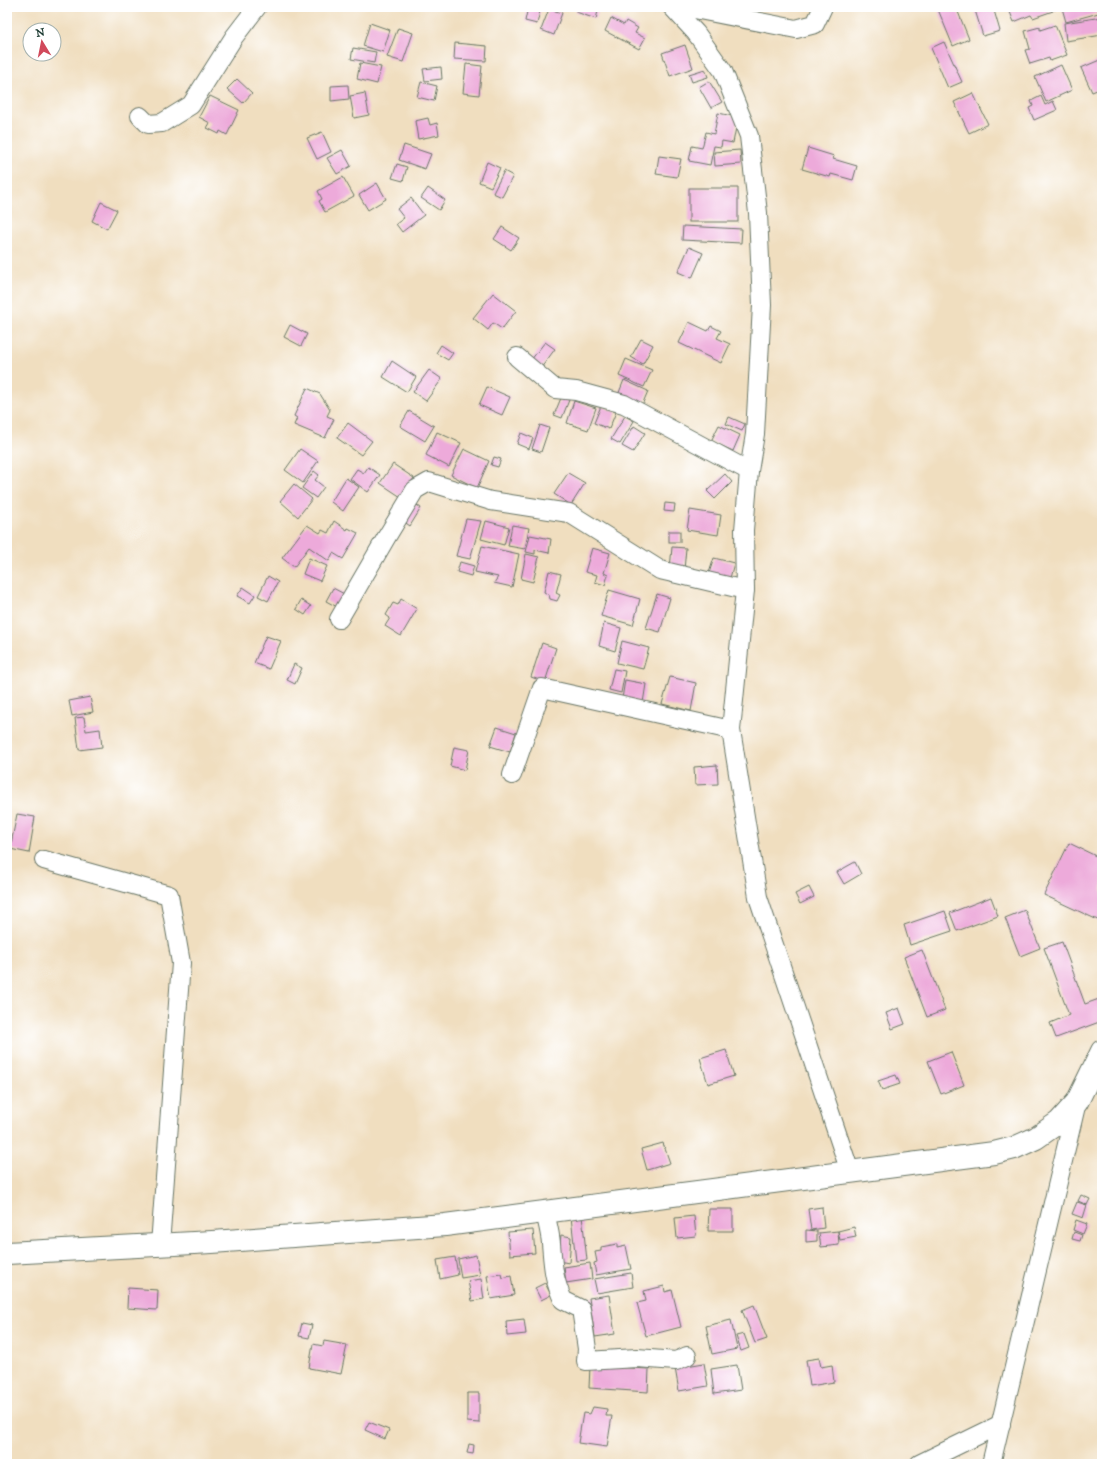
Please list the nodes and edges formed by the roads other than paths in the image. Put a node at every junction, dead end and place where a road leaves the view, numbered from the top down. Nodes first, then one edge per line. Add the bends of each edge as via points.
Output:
1 (256, 7) edge
2 (672, 7) edge
3 (684, 7) edge
4 (822, 7) edge
5 (140, 116) dead end
6 (517, 358) dead end
7 (749, 471) junction
8 (745, 590) junction
9 (339, 619) dead end
10 (730, 730) junction
11 (512, 775) dead end
12 (44, 860) dead end
13 (1102, 1051) edge
14 (1077, 1102) junction
15 (850, 1172) junction
16 (545, 1212) junction
17 (160, 1245) junction
18 (7, 1253) edge
19 (687, 1356) dead end
20 (1000, 1424) junction
21 (920, 1464) edge
22 (991, 1464) edge

1 - 5 street via 191,104 162,123 148,124
2 - 7 street via 696,33 723,71 749,136 758,213 762,305 755,434
3 - 4 street via 796,29 815,24
6 - 7 street via 555,389 576,391 624,404
7 - 8 street via 744,530
8 - 9 street via 660,570 569,513 491,501 429,482 415,490
8 - 10 street
10 - 11 street via 542,688
10 - 15 street via 758,897
12 - 17 street via 169,895 181,963
13 - 14 street
14 - 15 street via 1059,1122 1036,1138 1014,1148 994,1153
14 - 20 street
15 - 16 street
16 - 17 street via 445,1225
16 - 19 street via 557,1288 563,1300 581,1309 587,1349 586,1361 637,1358 676,1361
17 - 18 street
20 - 21 street
20 - 22 street

